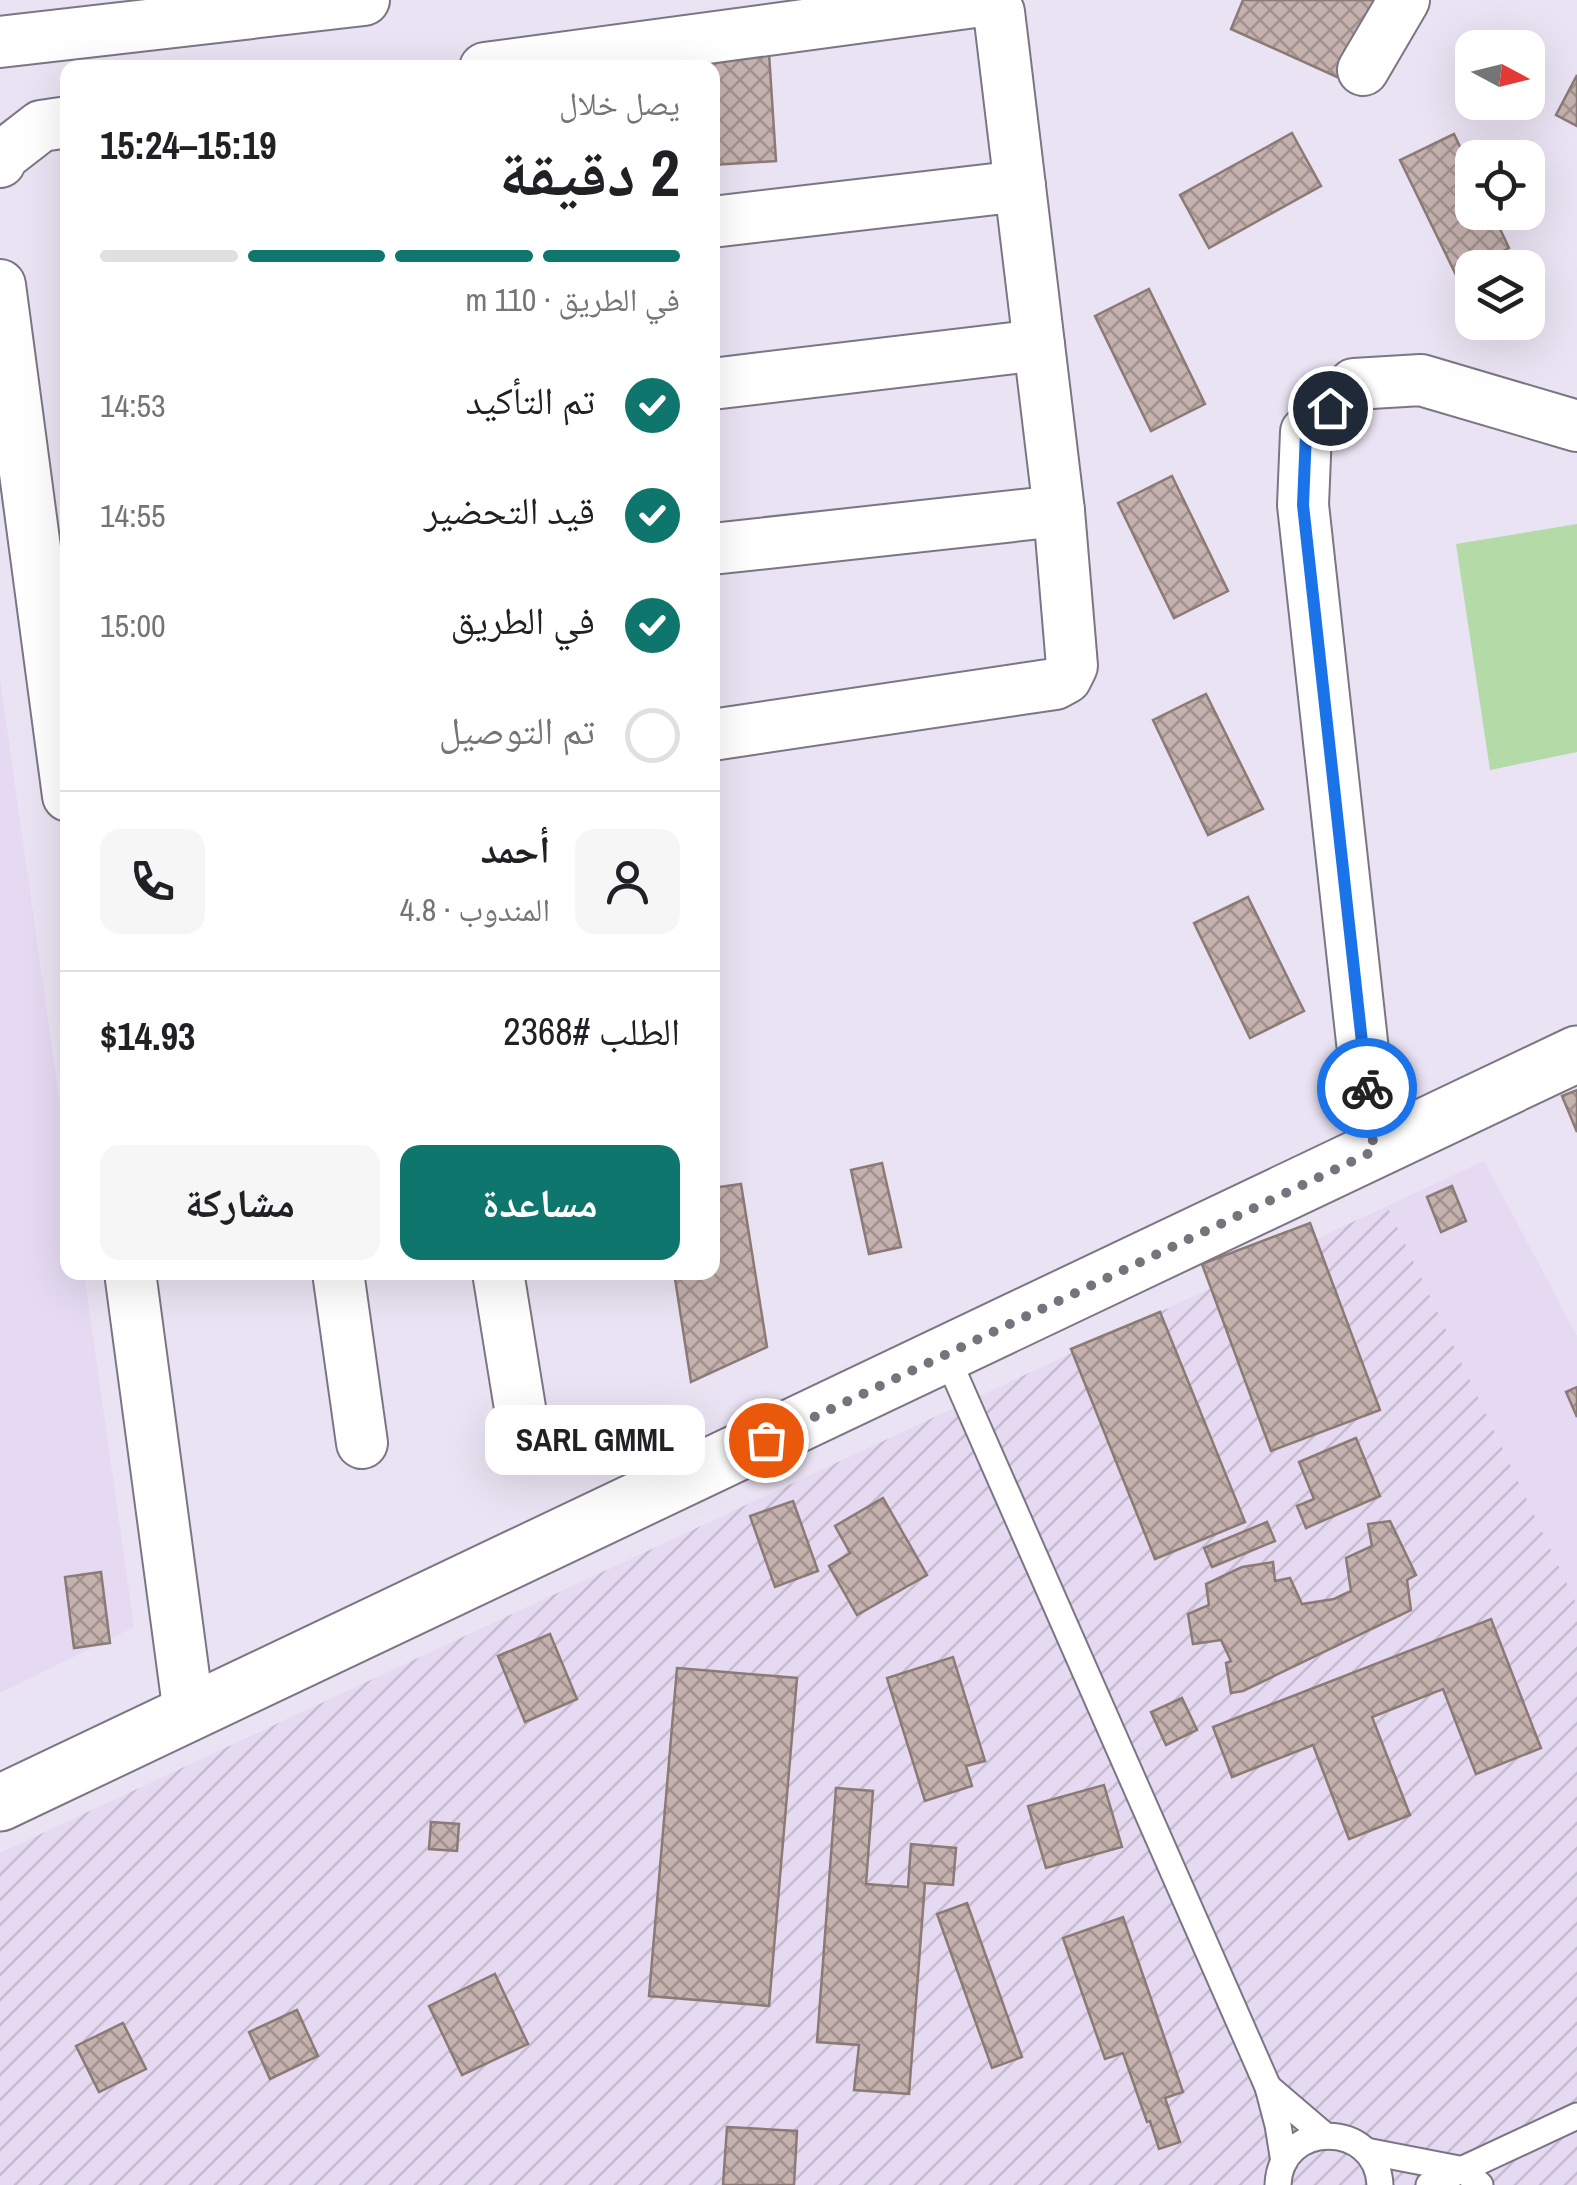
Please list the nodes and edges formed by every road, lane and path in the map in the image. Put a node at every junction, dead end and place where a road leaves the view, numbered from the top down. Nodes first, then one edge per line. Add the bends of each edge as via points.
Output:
1 (364, 0) edge
2 (1404, 0) edge
3 (0, 42) edge
4 (552, 60) edge
5 (1362, 70) dead end
6 (60, 123) edge
7 (0, 162) edge
8 (1020, 186) junction
9 (720, 221) edge
10 (0, 285) edge
11 (1040, 345) junction
12 (720, 383) edge
13 (1577, 426) edge
14 (1059, 512) junction
15 (720, 548) edge
16 (720, 734) edge
17 (60, 736) edge
18 (1577, 1054) edge
19 (1374, 1151) junction
20 (131, 1280) edge
21 (339, 1280) edge
22 (499, 1280) edge
23 (946, 1355) junction
24 (525, 1439) dead end
25 (362, 1443) dead end
26 (188, 1714) junction
27 (0, 1803) edge
28 (1268, 2088) junction
29 (1577, 2116) edge
30 (1323, 2134) junction
31 (1366, 2151) junction
32 (1281, 2173) edge
33 (1472, 2177) edge
34 (1380, 2185) edge
35 (1430, 2185) edge

1 - 3 street
2 - 5 street
4 - 8 street via 993,3
6 - 7 street via 41,126
8 - 9 street
8 - 11 street
10 - 17 street
11 - 12 street
11 - 14 street
13 - 19 street via 1421,380 1354,384 1306,432 1303,505
14 - 15 street
14 - 16 street via 1072,666 1066,678
18 - 19 main road
19 - 23 main road
20 - 26 street
21 - 25 street
22 - 24 street
23 - 26 main road
23 - 28 lane
26 - 27 main road
28 - 30 lane
28 - 32 lane
29 - 33 lane
30 - 31 lane
30 - 32 lane via 1294,2148
31 - 33 lane
31 - 34 lane
33 - 35 lane

